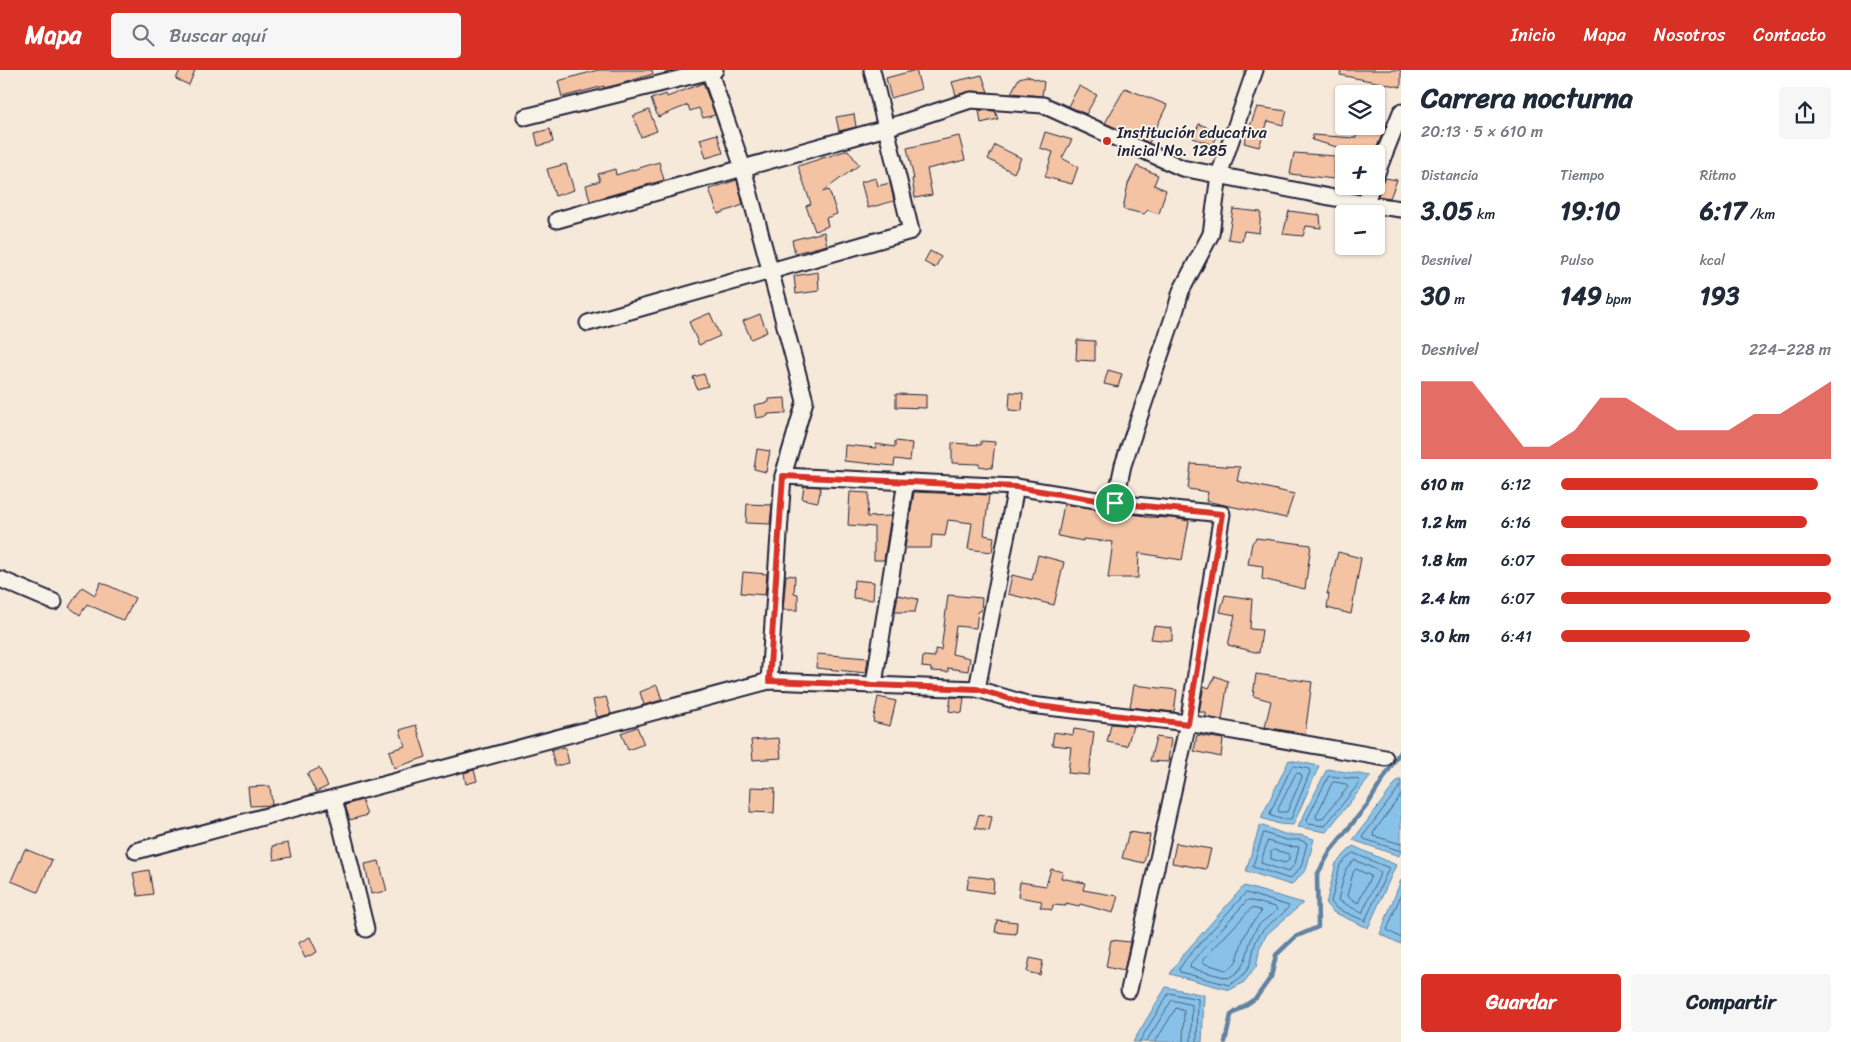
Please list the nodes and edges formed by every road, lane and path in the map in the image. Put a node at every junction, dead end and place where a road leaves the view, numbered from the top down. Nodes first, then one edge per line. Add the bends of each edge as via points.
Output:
1 (872, 70) edge
2 (1255, 70) edge
3 (711, 71) edge
4 (1401, 112) edge
5 (525, 117) dead end
6 (886, 128) junction
7 (1385, 152) edge
8 (743, 168) junction
9 (1219, 175) junction
10 (1368, 195) edge
11 (1365, 204) junction
12 (1401, 209) edge
13 (557, 220) dead end
14 (771, 272) junction
15 (588, 323) dead end
16 (783, 476) junction
17 (906, 481) junction
18 (1016, 487) junction
19 (1115, 503) junction
20 (0, 579) edge
21 (54, 602) dead end
22 (769, 681) junction
23 (874, 684) junction
24 (977, 689) junction
25 (1188, 724) junction
26 (1385, 758) dead end
27 (334, 798) junction
28 (136, 852) dead end
29 (366, 929) dead end
30 (1129, 990) dead end

1 - 6 street
2 - 9 street
3 - 5 street
3 - 8 street
4 - 7 street
6 - 8 street
6 - 9 street via 971,100 1042,105 1182,168
6 - 14 street via 911,231
8 - 13 street
8 - 14 street
9 - 11 street
9 - 19 street via 1211,234 1181,291 1123,465
10 - 11 street
11 - 12 street
14 - 15 street
14 - 16 street via 805,401
16 - 17 street
16 - 22 street
17 - 18 street
17 - 23 street
18 - 19 street
18 - 24 street
19 - 25 street via 1222,514
20 - 21 street
22 - 23 street
22 - 27 street
23 - 24 street
24 - 25 street via 1030,705
25 - 26 street
25 - 30 street
27 - 28 street
27 - 29 street

